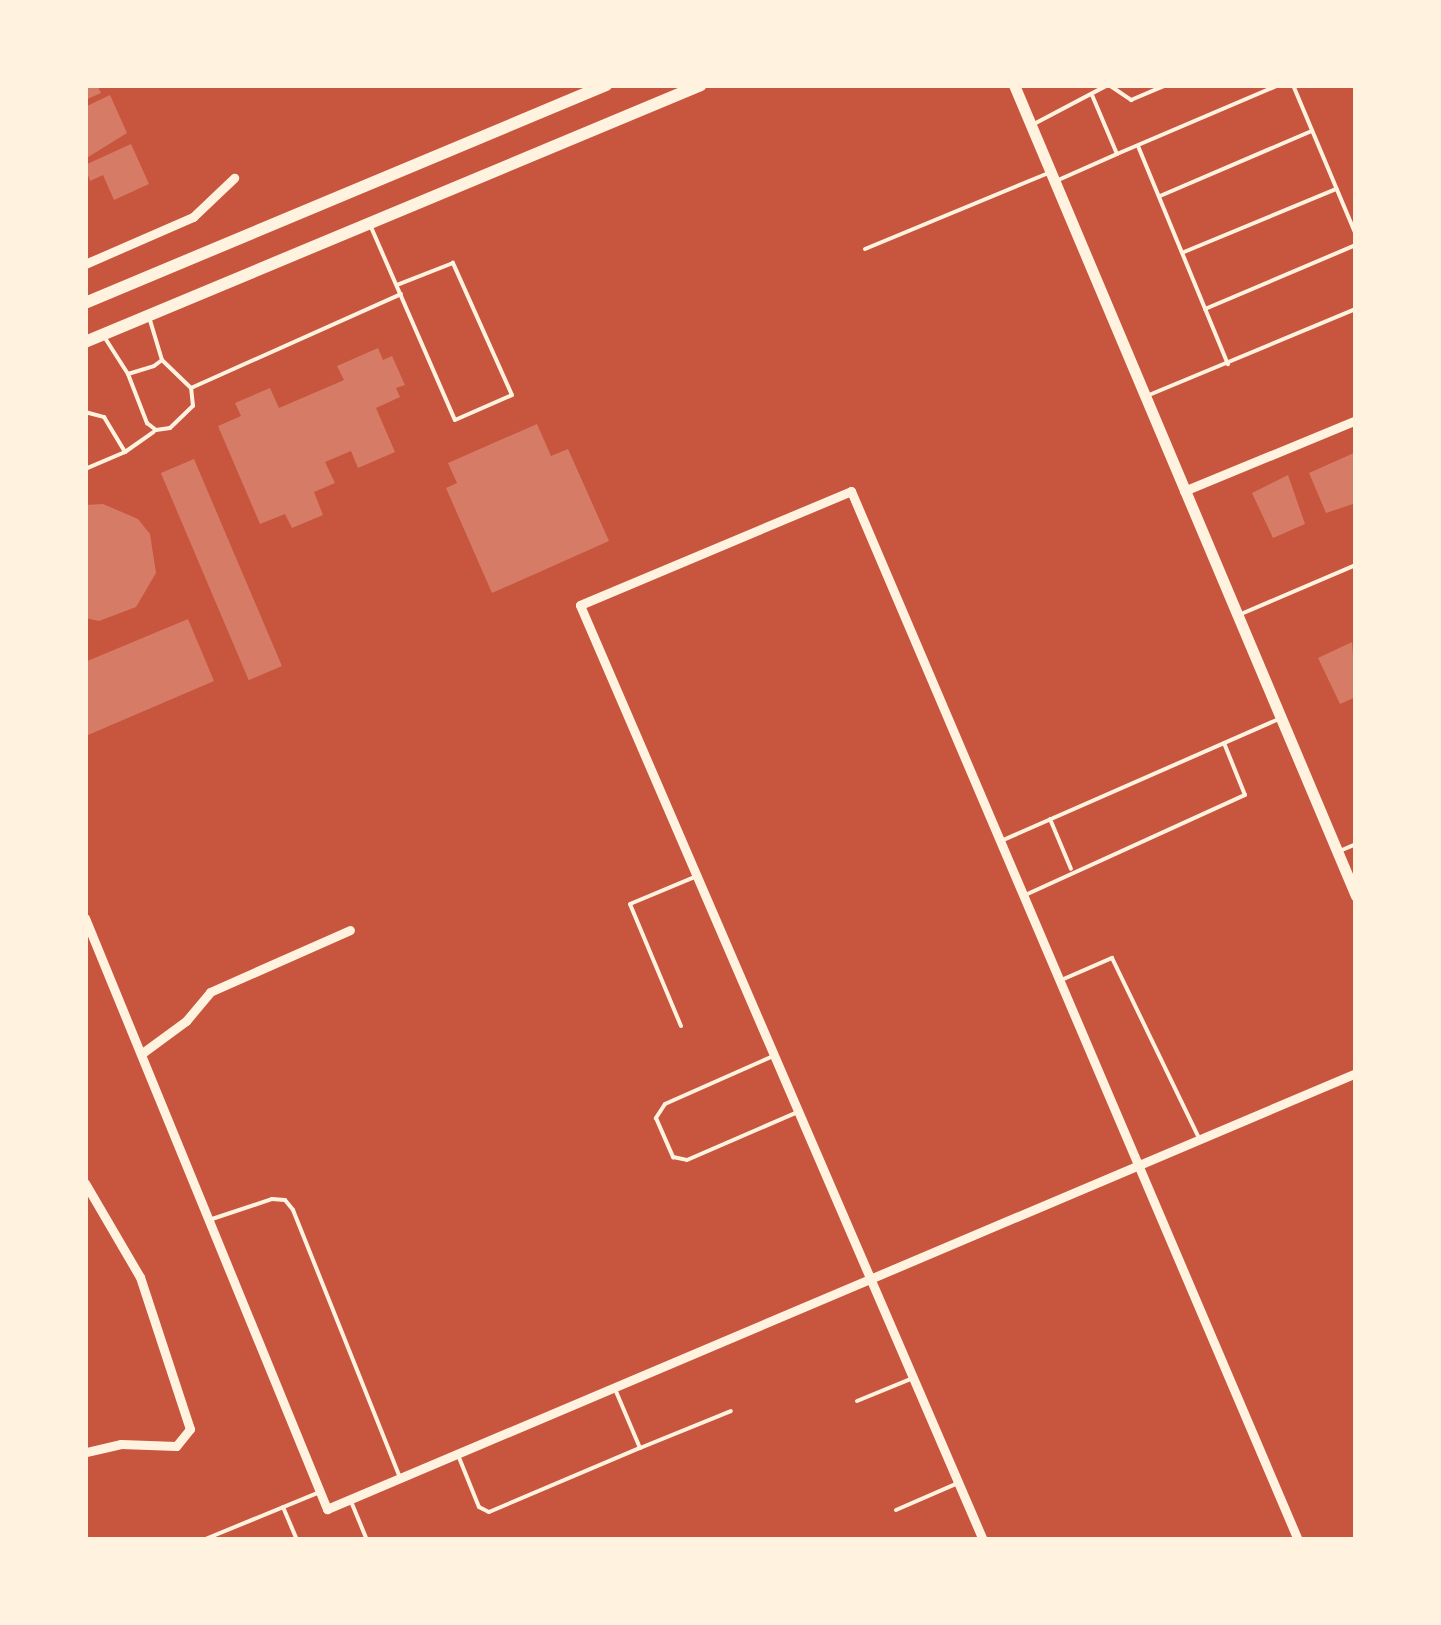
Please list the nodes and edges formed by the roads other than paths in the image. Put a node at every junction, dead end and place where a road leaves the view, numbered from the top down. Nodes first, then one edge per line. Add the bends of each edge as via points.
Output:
1 (606, 85) edge
2 (700, 85) edge
3 (1014, 85) edge
4 (1108, 85) edge
5 (1166, 85) edge
6 (1278, 85) edge
7 (1292, 85) edge
8 (1092, 95) junction
9 (1031, 125) junction
10 (1312, 131) junction
11 (1138, 146) junction
12 (1117, 154) junction
13 (1052, 177) junction
14 (234, 178) dead end
15 (1336, 189) junction
16 (1159, 196) junction
17 (370, 222) junction
18 (1356, 235) edge
19 (1356, 245) edge
20 (865, 249) dead end
21 (1182, 253) junction
22 (85, 264) edge
23 (397, 285) junction
24 (401, 294) junction
25 (85, 303) edge
26 (1205, 309) junction
27 (1356, 309) edge
28 (148, 315) junction
29 (102, 334) junction
30 (85, 342) edge
31 (162, 360) junction
32 (1228, 364) junction
33 (128, 374) junction
34 (191, 388) junction
35 (1145, 397) junction
36 (85, 412) edge
37 (1356, 420) edge
38 (156, 430) junction
39 (125, 452) junction
40 (85, 469) edge
41 (1184, 491) junction
42 (1356, 564) edge
43 (1237, 615) junction
44 (1281, 718) junction
45 (1224, 743) junction
46 (1050, 819) junction
47 (1000, 842) junction
48 (1356, 844) edge
49 (1338, 851) junction
50 (1071, 869) junction
51 (697, 876) junction
52 (1023, 896) junction
53 (1356, 896) edge
54 (85, 918) edge
55 (350, 930) dead end
56 (1059, 982) junction
57 (681, 1026) dead end
58 (141, 1054) junction
59 (774, 1056) junction
60 (1356, 1072) edge
61 (798, 1112) junction
62 (1200, 1140) junction
63 (1138, 1167) junction
64 (85, 1184) edge
65 (208, 1220) junction
66 (869, 1274) junction
67 (913, 1378) junction
68 (613, 1385) junction
69 (857, 1401) dead end
70 (732, 1411) dead end
71 (640, 1448) junction
72 (85, 1452) edge
73 (457, 1452) junction
74 (400, 1477) junction
75 (958, 1484) junction
76 (320, 1492) junction
77 (350, 1499) junction
78 (283, 1507) junction
79 (896, 1510) dead end
80 (203, 1540) edge
81 (297, 1540) edge
82 (367, 1540) edge
83 (983, 1540) edge
84 (1298, 1540) edge

1 - 25 main road
2 - 17 main road
3 - 9 street
4 - 5 lane via 1131,100
4 - 8 lane
6 - 11 lane
7 - 10 lane
8 - 9 lane
8 - 12 lane
9 - 13 street
10 - 15 lane
10 - 16 lane
11 - 12 lane
11 - 16 lane
12 - 13 lane
13 - 20 lane
13 - 35 street
14 - 22 street via 193,217
15 - 18 lane
15 - 21 lane
16 - 21 lane
17 - 23 lane
17 - 28 main road
19 - 26 lane
21 - 26 lane
23 - 24 lane
23 - 24 lane via 453,263 512,395 455,420
24 - 34 lane
26 - 32 lane
27 - 32 lane
28 - 29 main road
28 - 31 lane
29 - 30 main road
29 - 33 lane
31 - 33 lane
31 - 34 lane
32 - 35 lane
33 - 38 lane
34 - 38 lane via 186,418
35 - 41 street
36 - 39 lane via 104,417
37 - 41 street
38 - 39 lane
39 - 40 lane
41 - 43 street
42 - 43 lane
43 - 44 street
44 - 45 lane
44 - 49 street
45 - 46 lane
45 - 50 lane via 1245,794
46 - 47 lane
46 - 50 lane
47 - 51 street via 851,490 580,606
47 - 52 street
48 - 49 lane
49 - 53 street
50 - 52 lane
51 - 57 lane via 630,904
51 - 59 street
52 - 56 street
54 - 58 street
55 - 58 street via 210,992 186,1021
56 - 62 lane via 1112,958
56 - 63 street
58 - 65 street
59 - 61 street
59 - 61 lane via 665,1104 656,1118 673,1157 687,1160
60 - 62 street
61 - 66 street
62 - 63 street
63 - 66 street
63 - 84 street
64 - 72 street via 140,1277 190,1429 176,1446 122,1444
65 - 74 lane via 285,1200
65 - 76 street
66 - 67 street
66 - 68 street
67 - 69 lane
67 - 75 street
68 - 71 lane
68 - 73 street
70 - 71 lane
71 - 73 lane via 489,1512 479,1507
73 - 74 street
74 - 77 street
75 - 79 lane
75 - 83 street
76 - 77 street via 327,1509
76 - 78 lane
77 - 82 lane
78 - 80 lane
78 - 81 lane

